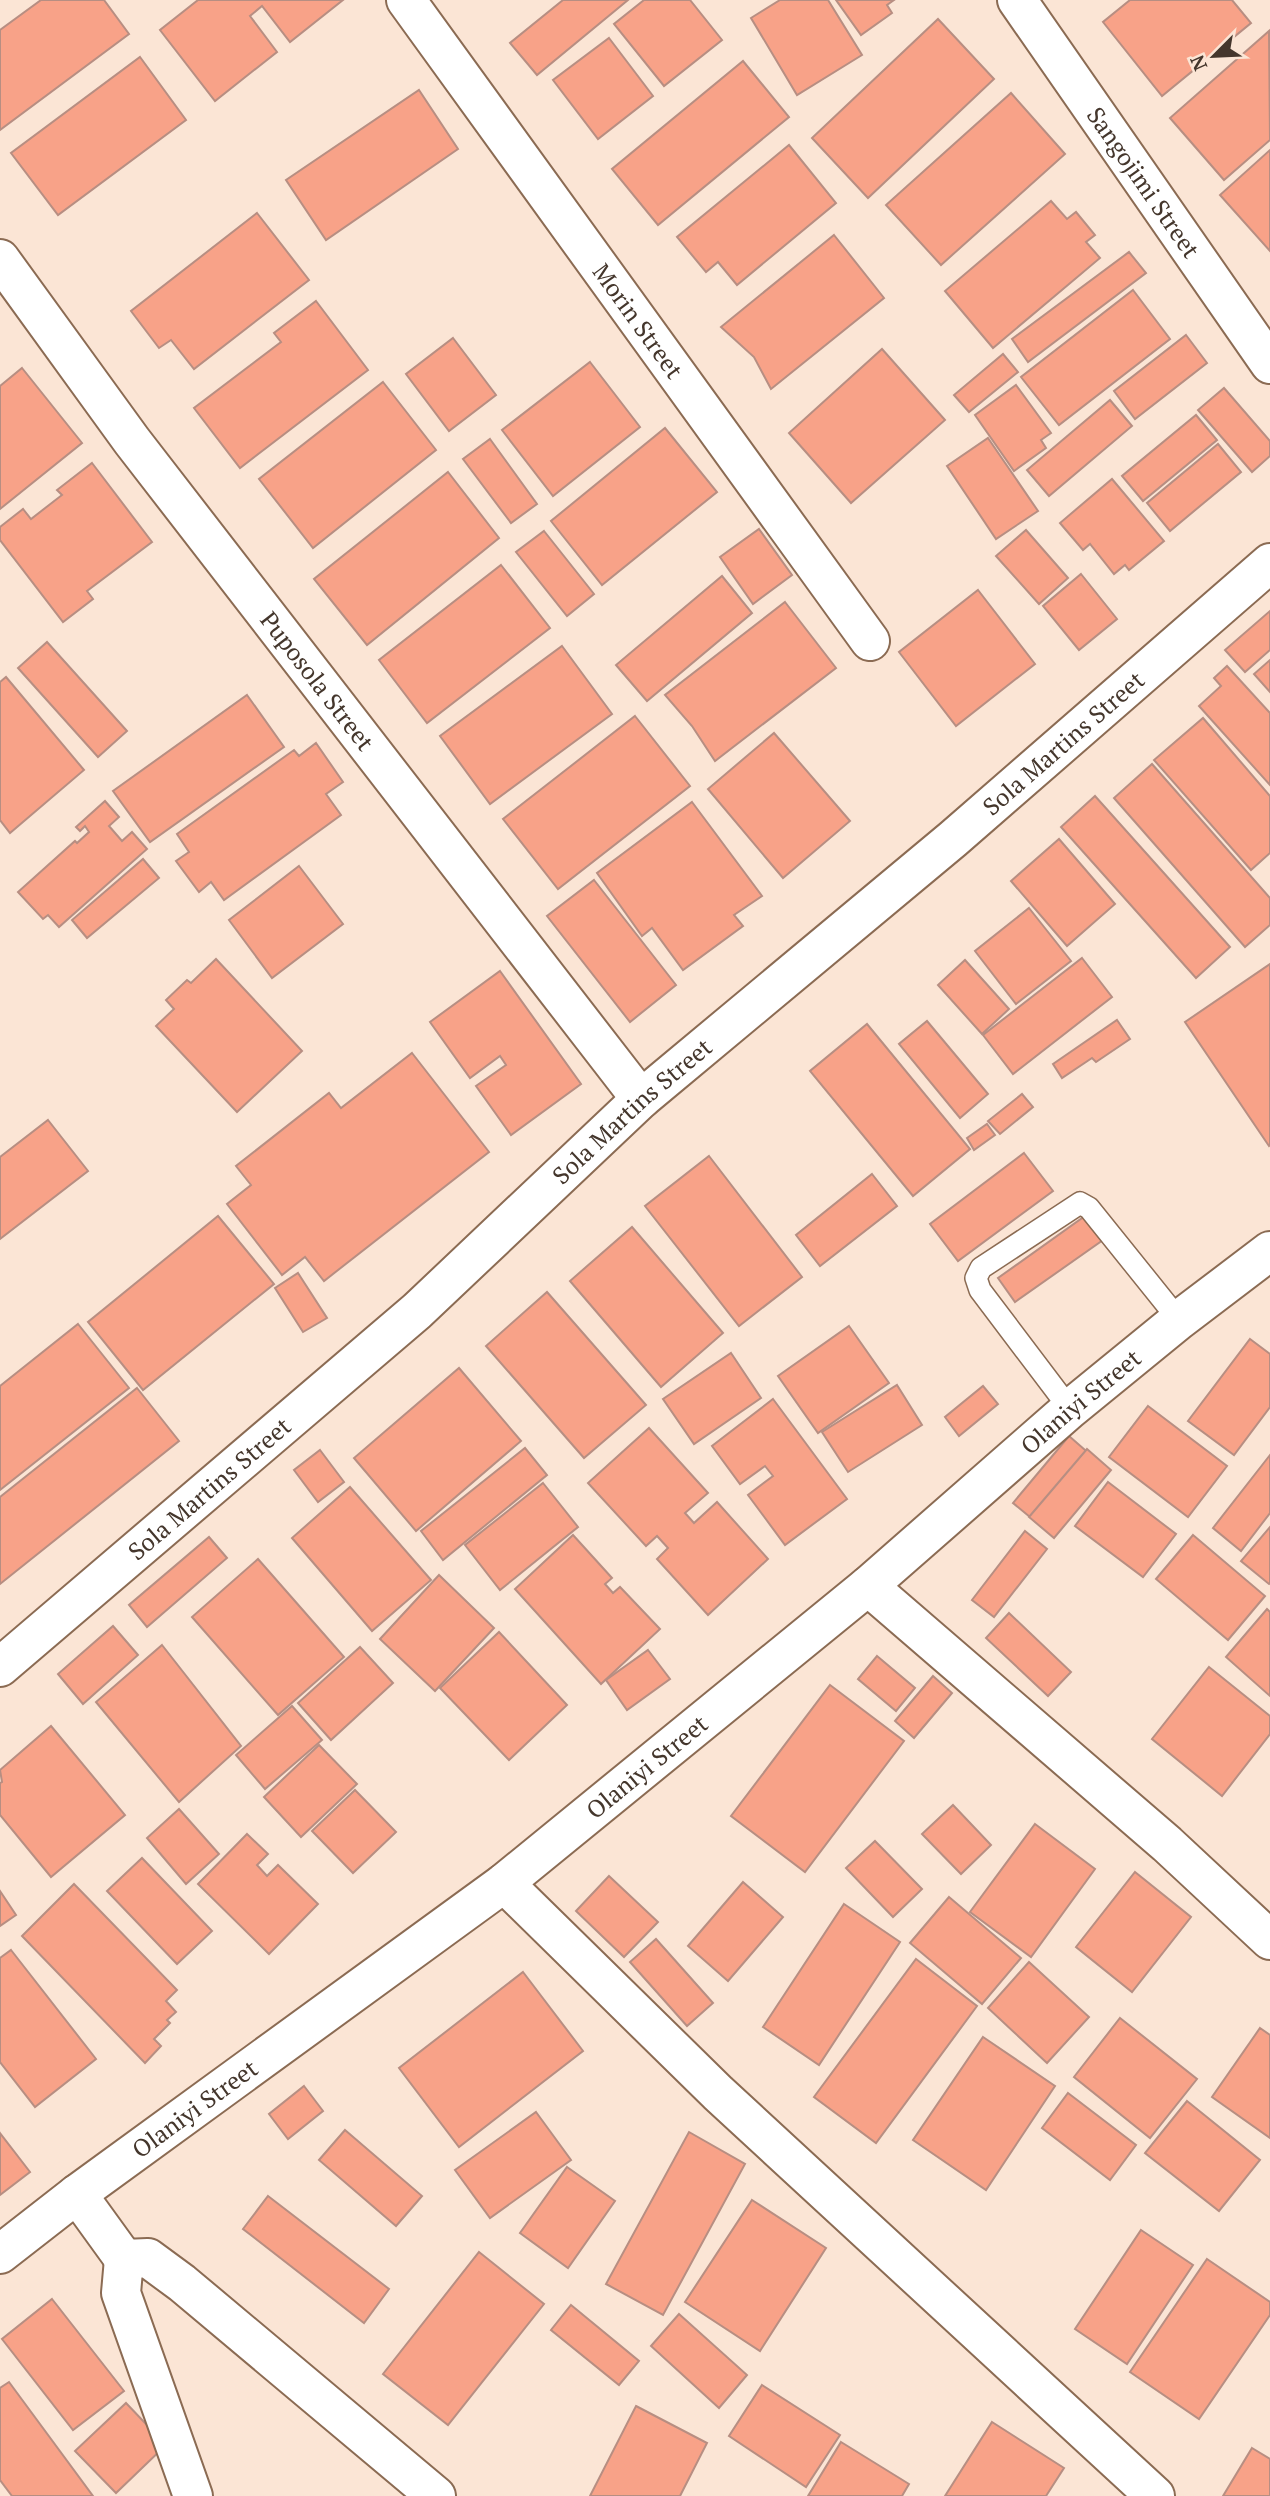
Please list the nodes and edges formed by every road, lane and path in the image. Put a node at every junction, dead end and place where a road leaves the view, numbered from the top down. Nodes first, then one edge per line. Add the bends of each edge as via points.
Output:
1 (406, 0) edge
2 (1017, 0) edge
3 (0, 259) edge
4 (1270, 364) edge
5 (1270, 563) edge
6 (870, 641) dead end
7 (641, 1099) junction
8 (1266, 1260) edge
9 (1179, 1320) junction
10 (1070, 1409) junction
11 (868, 1586) junction
12 (0, 1667) edge
13 (504, 1882) junction
14 (1270, 1940) edge
15 (77, 2194) junction
16 (0, 2254) edge
17 (124, 2259) junction
18 (193, 2496) edge
19 (436, 2496) edge
20 (1155, 2496) edge

1 - 6 street, Morin Street
2 - 4 street, Sangojimi Street
3 - 7 street, Puposola Street via 131,441
5 - 7 street, Sola Martins Street via 953,839
7 - 12 street, Sola Martins Street via 417,1311
8 - 9 street, Olaniyi Street
9 - 10 street, Olaniyi Street
9 - 10 lane via 1089,1208 1080,1203 981,1268 976,1278 979,1290
10 - 11 street, Olaniyi Street
11 - 13 street, Olaniyi Street
11 - 14 street via 1167,1844
13 - 15 street, Olaniyi Street
13 - 20 street via 718,2093
15 - 16 street, Olaniyi Street
15 - 17 street
17 - 18 street via 121,2293
17 - 19 street via 148,2258 182,2283

